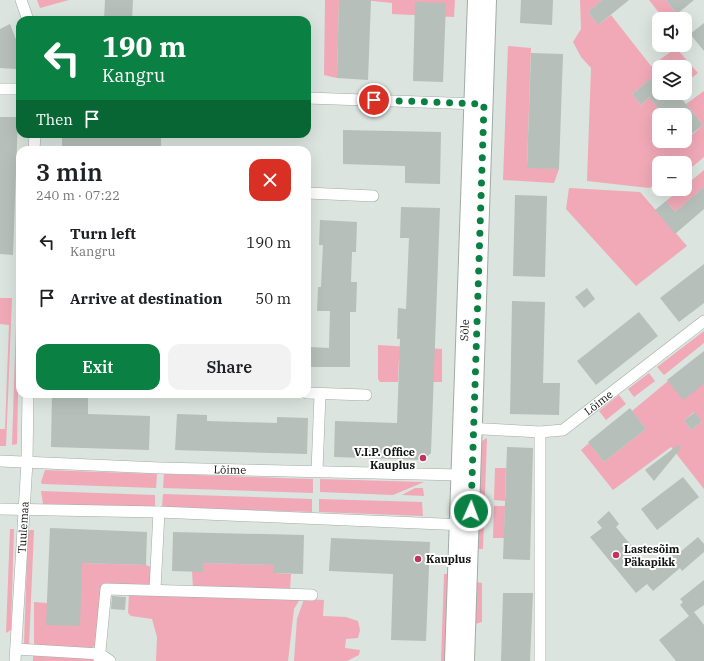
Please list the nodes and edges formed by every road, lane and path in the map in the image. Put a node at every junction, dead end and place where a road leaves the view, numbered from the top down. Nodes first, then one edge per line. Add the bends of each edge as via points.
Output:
1 (21, 0) edge
2 (476, 0) edge
3 (488, 0) edge
4 (27, 16) edge
5 (0, 89) edge
6 (16, 89) edge
7 (311, 98) edge
8 (479, 104) junction
9 (311, 193) edge
10 (373, 196) dead end
11 (704, 321) edge
12 (311, 394) edge
13 (320, 395) junction
14 (366, 395) dead end
15 (28, 398) edge
16 (468, 428) junction
17 (540, 432) junction
18 (0, 461) edge
19 (27, 462) junction
20 (317, 471) junction
21 (460, 475) junction
22 (0, 509) edge
23 (23, 511) junction
24 (159, 512) junction
25 (465, 525) junction
26 (155, 589) junction
27 (312, 595) dead end
28 (16, 649) junction
29 (99, 657) edge
30 (15, 661) edge
31 (110, 661) edge
32 (454, 661) edge
33 (466, 661) edge
34 (540, 661) edge

1 - 4 street
2 - 8 main road, Sõle
3 - 8 main road, Sõle
5 - 6 street
7 - 8 street
8 - 16 main road, Sõle
9 - 10 street
11 - 17 street, Lõime via 563,430
12 - 13 street
13 - 14 street
13 - 20 street
15 - 19 street, Tuulemaa
16 - 17 street, Lõime
16 - 21 main road, Sõle
16 - 25 main road, Sõle
17 - 34 street
18 - 19 street, Lõime
19 - 20 street, Lõime
19 - 23 street, Tuulemaa
20 - 21 street, Lõime
21 - 25 main road, Sõle
22 - 23 street
23 - 24 street
23 - 28 street, Tuulemaa
24 - 25 street
24 - 26 street
25 - 32 main road, Sõle
25 - 33 main road, Sõle
26 - 27 street
26 - 29 street via 106,588
28 - 29 street
28 - 30 street, Tuulemaa
29 - 31 street

